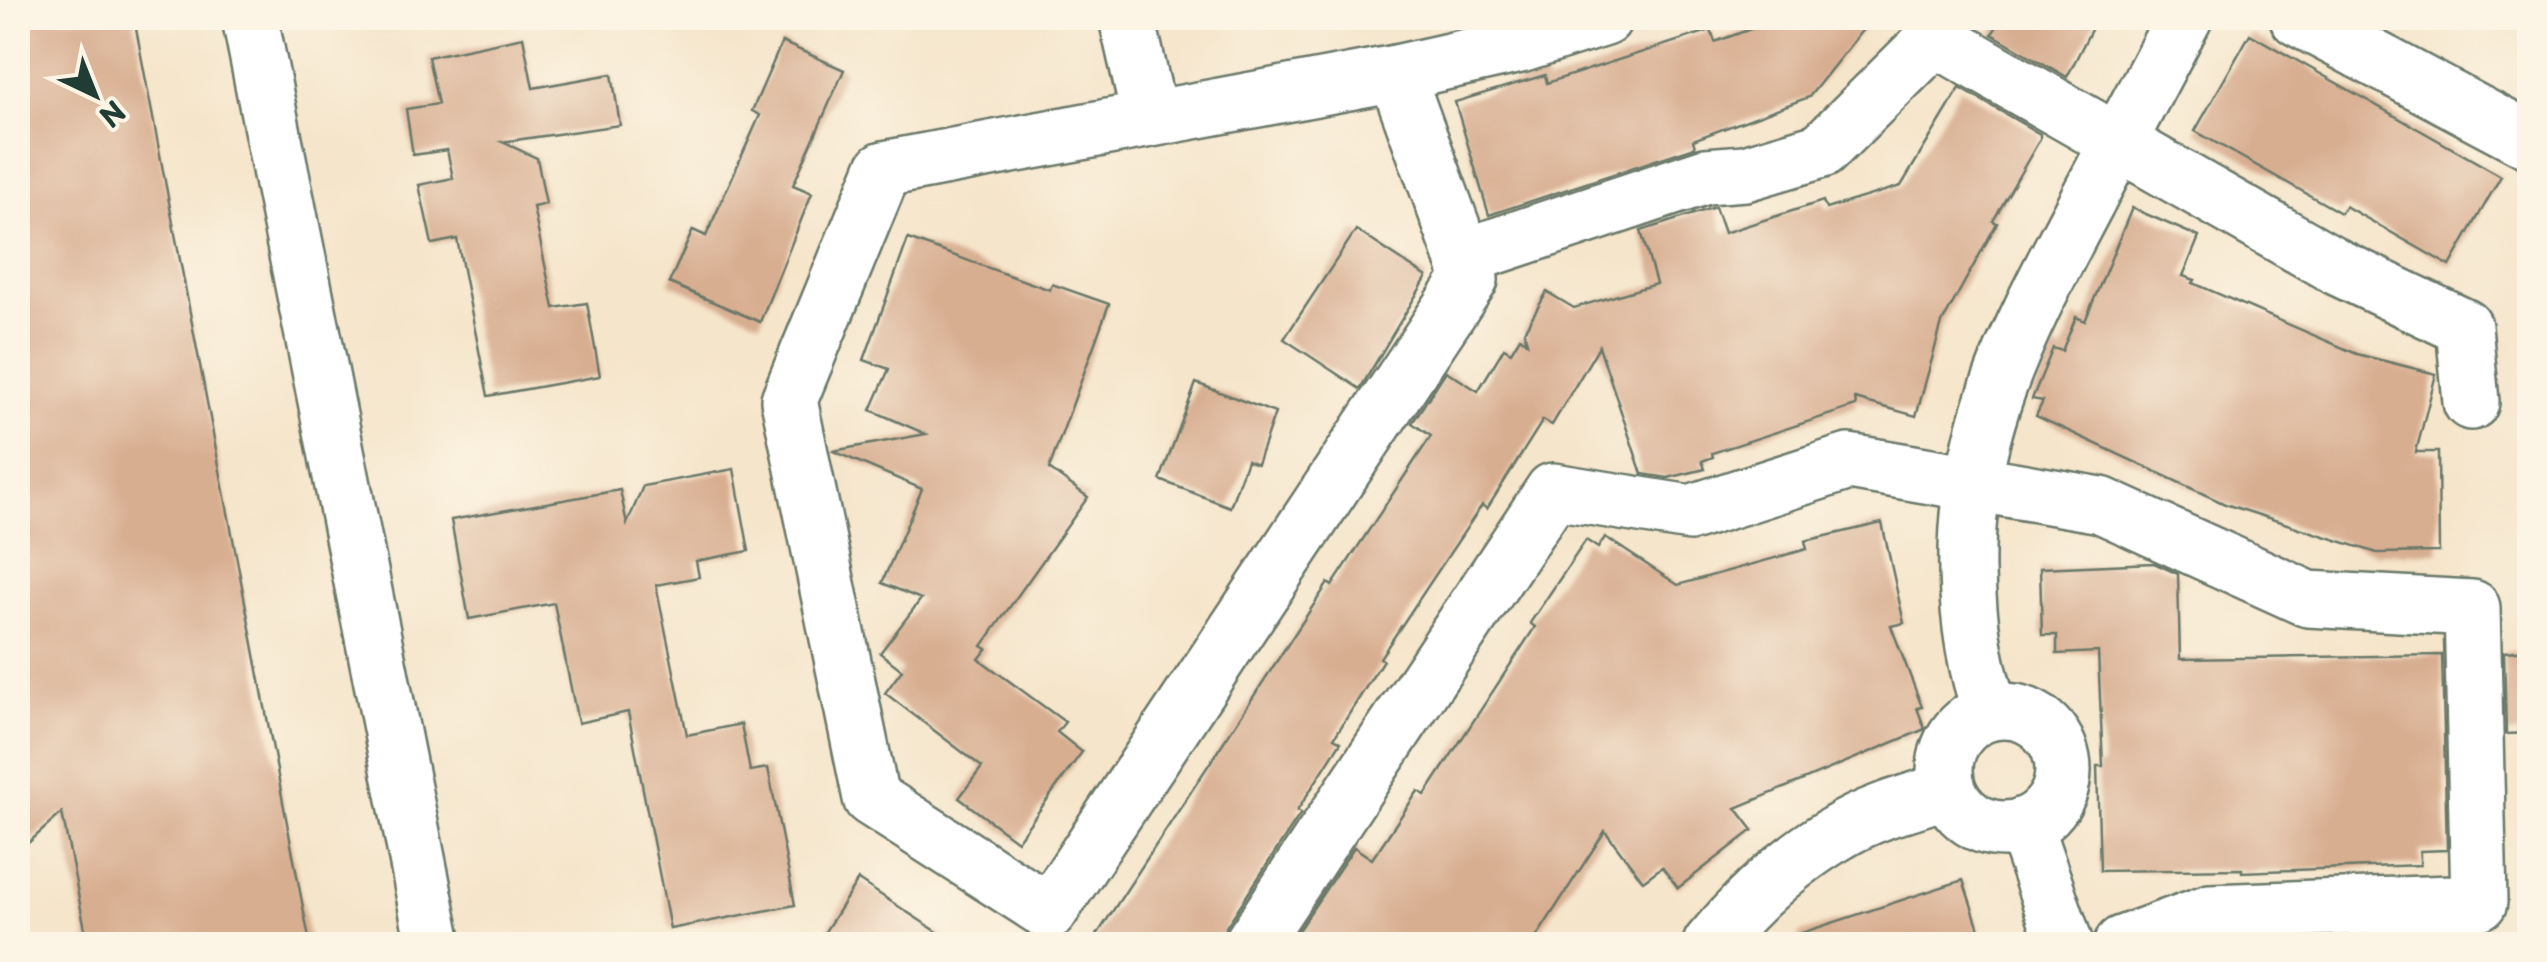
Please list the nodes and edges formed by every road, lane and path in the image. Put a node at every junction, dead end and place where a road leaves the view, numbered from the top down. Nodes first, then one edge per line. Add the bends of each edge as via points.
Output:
1 (250, 18) edge
2 (1127, 18) edge
3 (1604, 18) edge
4 (2184, 18) edge
5 (2298, 18) edge
6 (1396, 73) junction
7 (1150, 119) junction
8 (2530, 141) edge
9 (2118, 142) junction
10 (1464, 257) junction
11 (2471, 402) dead end
12 (1971, 483) junction
13 (1991, 712) junction
14 (1948, 790) junction
15 (2024, 825) junction
16 (434, 944) edge
17 (1252, 944) edge
18 (1711, 944) edge
19 (2066, 944) edge
20 (2122, 944) edge

1 - 16 street
2 - 7 street
3 - 6 street
4 - 9 street
5 - 8 street
6 - 7 street
6 - 10 street
7 - 10 street via 884,169 789,400 870,798 1048,912 1470,279
9 - 10 street via 1936,38 1822,150 1706,176
9 - 11 street via 2337,267 2464,327
9 - 12 street via 2005,362
12 - 13 street via 1968,608 1976,672
12 - 17 street via 1849,462 1690,513 1553,491
12 - 20 street via 2100,506 2308,599 2472,608 2479,902 2210,912
13 - 14 street via 1966,723 1950,745
13 - 15 street via 2041,724 2061,753 2052,805
14 - 15 street via 1979,824
14 - 18 street via 1839,831 1797,860
15 - 19 street

